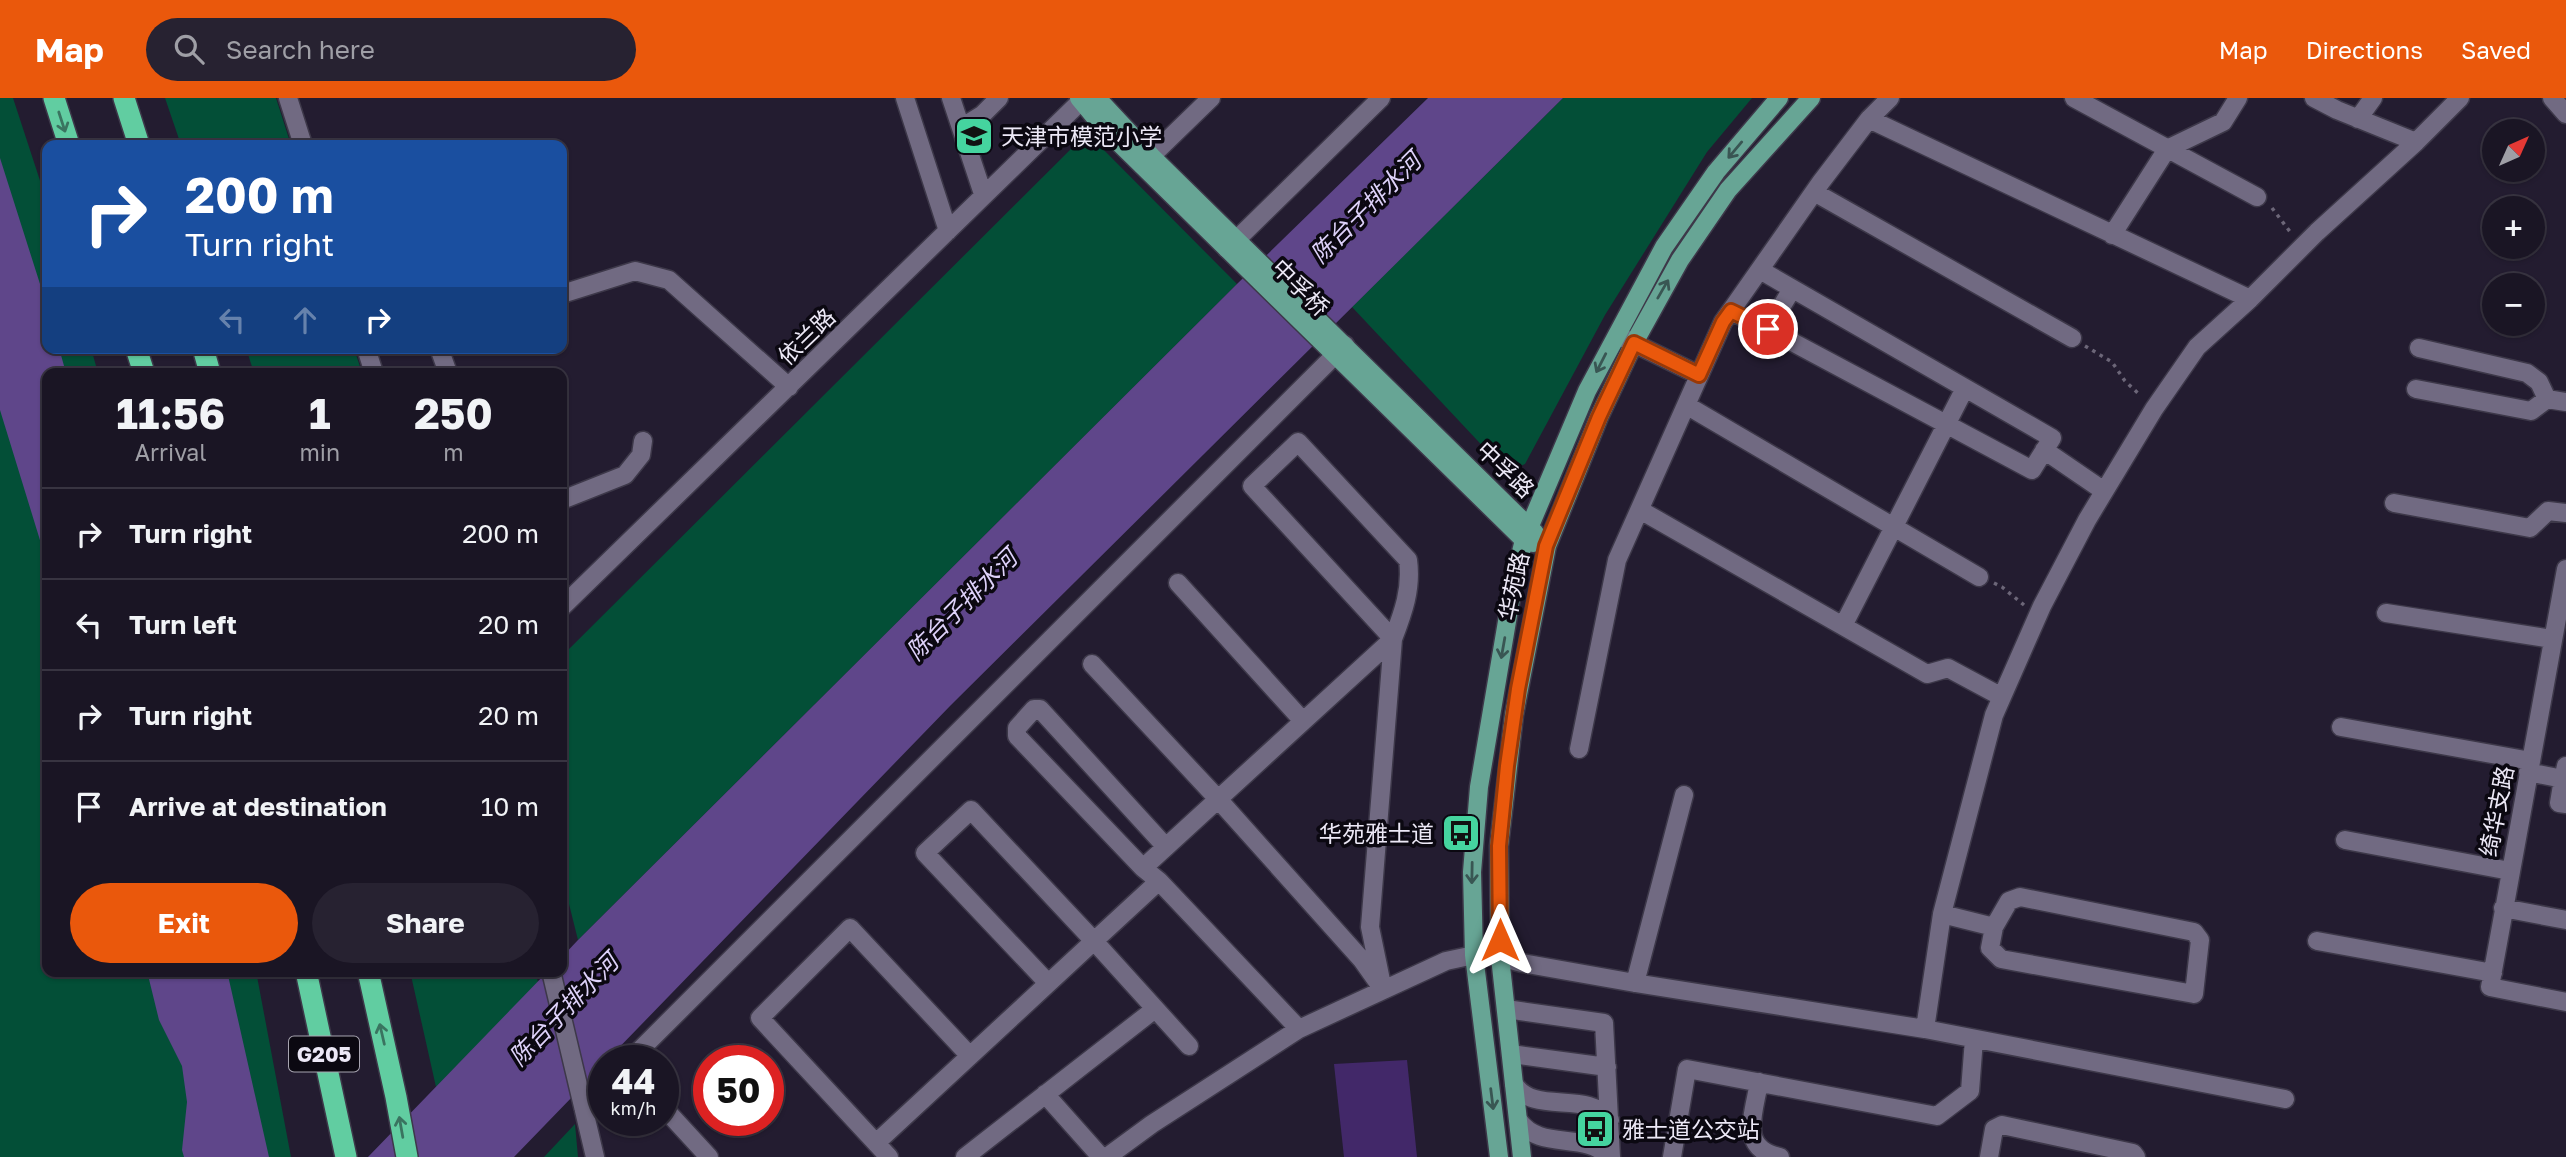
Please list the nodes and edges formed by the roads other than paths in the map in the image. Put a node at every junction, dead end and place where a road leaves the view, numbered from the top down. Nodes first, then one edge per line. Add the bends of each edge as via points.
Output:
1 (54, 98) edge
2 (124, 98) edge
3 (289, 98) edge
4 (905, 98) edge
5 (951, 98) edge
6 (999, 98) edge
7 (1211, 98) edge
8 (1381, 98) edge
9 (1779, 98) edge
10 (1811, 98) edge
11 (1890, 98) edge
12 (2074, 98) edge
13 (2238, 98) edge
14 (2314, 98) edge
15 (2373, 98) edge
16 (2459, 98) edge
17 (2552, 98) edge
18 (1085, 99) edge
19 (2566, 114) edge
20 (2358, 119) junction
21 (1869, 120) junction
22 (961, 128) junction
23 (67, 140) edge
24 (137, 140) edge
25 (302, 140) edge
26 (2416, 142) junction
27 (2167, 149) junction
28 (1147, 161) junction
29 (1814, 192) junction
30 (983, 194) junction
31 (2256, 197) road end
32 (948, 231) junction
33 (2112, 235) junction
34 (1238, 250) junction
35 (1760, 270) junction
36 (1792, 289) junction
37 (567, 293) edge
38 (2250, 299) junction
39 (1731, 311) junction
40 (1768, 329) junction
41 (1616, 334) junction
42 (2071, 338) road end
43 (1634, 343) junction
44 (1337, 347) junction
45 (2419, 348) dead end
46 (1699, 375) junction
47 (789, 387) junction
48 (1965, 388) junction
49 (2416, 389) dead end
50 (2547, 399) junction
51 (2566, 402) edge
52 (1686, 405) junction
53 (1946, 424) junction
54 (643, 442) dead end
55 (2045, 450) junction
56 (2104, 491) junction
57 (567, 498) edge
58 (2394, 503) dead end
59 (1500, 508) junction
60 (1640, 510) junction
61 (2566, 513) edge
62 (1894, 527) junction
63 (1529, 536) junction
64 (2566, 569) edge
65 (1979, 577) road end
66 (1514, 580) junction
67 (1178, 583) dead end
68 (567, 602) edge
69 (2386, 613) dead end
70 (1843, 626) junction
71 (1393, 639) junction
72 (2552, 639) junction
73 (1091, 664) dead end
74 (2002, 697) junction
75 (1303, 721) junction
76 (2341, 727) dead end
77 (1579, 749) dead end
78 (2529, 766) junction
79 (2565, 773) edge
80 (1684, 795) dead end
81 (1218, 799) junction
82 (2566, 804) edge
83 (2345, 840) dead end
84 (1166, 847) junction
85 (1143, 868) junction
86 (2510, 872) junction
87 (1159, 881) junction
88 (2503, 908) junction
89 (1942, 914) junction
90 (2566, 920) edge
91 (1994, 927) junction
92 (1094, 941) junction
93 (2317, 942) dead end
94 (1474, 955) junction
95 (1500, 957) junction
96 (2493, 973) junction
97 (307, 977) edge
98 (369, 977) edge
99 (552, 977) edge
100 (1048, 983) junction
101 (1635, 983) junction
102 (1383, 990) junction
103 (2566, 1002) edge
104 (1155, 1009) junction
105 (1506, 1009) junction
106 (1924, 1029) junction
107 (1299, 1030) junction
108 (1974, 1039) junction
109 (645, 1045) edge
110 (1189, 1046) dead end
111 (1511, 1054) junction
112 (970, 1056) junction
113 (1607, 1067) junction
114 (1759, 1082) junction
115 (1514, 1084) junction
116 (1045, 1094) junction
117 (588, 1098) edge
118 (2285, 1099) dead end
119 (582, 1102) junction
120 (1609, 1120) junction
121 (1519, 1121) junction
122 (679, 1124) edge
123 (876, 1143) junction
124 (344, 1147) edge
125 (407, 1157) edge
126 (595, 1157) edge
127 (709, 1157) edge
128 (889, 1157) edge
129 (965, 1157) edge
130 (1101, 1157) edge
131 (1107, 1157) edge
132 (1499, 1157) edge
133 (1522, 1157) edge
134 (1610, 1157) edge
135 (1672, 1157) edge
136 (1780, 1157) edge
137 (1989, 1157) edge
138 (2136, 1157) edge

1 -> 23 highway
2 - 24 highway
3 - 25 street
4 - 32 street
5 - 22 street
6 - 22 street
7 - 28 street
8 - 34 street
9 -> 41 main road, 华苑路 via 1688,210
43 -> 10 main road, 华苑路 via 1680,260 1728,190
11 - 21 street
12 - 27 street
13 - 27 street via 2223,122
14 - 20 street
15 - 20 street
16 - 26 street
17 - 19 street
18 - 28 main road via 1103,127
18 - 30 street, 依兰路
20 - 26 street
21 - 29 street
21 - 33 street
22 - 30 street
26 - 38 street
27 - 31 street
27 - 33 street
28 - 34 main road
29 - 35 street
29 - 42 street
30 - 32 street, 依兰路
32 - 47 street, 依兰路
33 - 38 street
34 - 44 main road, 中孚桥
35 - 36 street
35 - 39 street
36 - 40 street
36 - 48 street
37 - 47 street via 635,271 669,281
38 - 56 street via 2197,347
39 - 40 street
39 - 46 street
40 - 53 street
41 - 43 street
41 -> 63 main road, 华苑路 via 1587,391
43 - 46 street
43 - 63 main road, 华苑路 via 1571,484
44 - 59 main road, 中孚路
44 - 109 street
45 - 50 street via 2527,373 2539,382
46 - 52 street
47 - 68 street, 依兰路
48 - 53 street
48 - 55 street via 2052,438
49 - 50 street via 2531,411
50 - 51 street
52 - 60 street
52 - 62 street
53 - 55 street via 2032,470
53 - 62 street
54 - 57 street via 640,456 625,475
55 - 56 street
56 - 74 street via 2037,616
58 - 61 street via 2530,528 2548,511
59 - 63 main road, 中孚路
59 - 66 main road via 1513,543
60 - 70 street
60 - 77 street via 1617,560
62 - 65 street
62 - 70 street
63 - 66 main road, 华苑路
63 - 95 main road, 华苑路 via 1537,591 1505,779 1499,846
64 - 72 street, 绮华支路
66 -> 94 main road, 华苑路 via 1479,787 1472,872
67 - 75 street
69 - 72 street
70 - 74 street via 1927,674 1948,667
71 - 71 street via 1405,606 1408,561 1298,442 1252,486
71 - 75 street
71 - 102 street via 1370,926
72 - 78 street, 绮华支路
73 - 81 street
74 - 89 street
75 - 81 street
76 - 78 street
78 - 79 street
78 - 86 street, 绮华支路
79 - 82 street via 2559,803
80 - 101 street
81 - 84 street
81 - 102 street via 1362,960
83 - 86 street
84 - 85 street
84 - 85 street via 1040,709 1034,709 1017,728 1017,736
85 - 87 street
86 - 88 street, 绮华支路
87 - 92 street
87 - 107 street
88 - 90 street
88 - 96 street, 绮华支路
89 - 91 street
89 - 106 street
91 - 91 street via 2009,901 2020,897 2194,932 2200,940 2194,995 2001,959 1990,948
92 - 100 street
92 - 100 street via 971,810 962,818 925,853
92 - 104 street
93 - 96 street
94 - 95 street
94 - 102 street via 1446,961
94 -> 132 main road, 华苑路
95 - 101 street
95 - 105 main road, 华苑路
96 - 103 street via 2490,987
97 - 124 highway, G205
125 -> 98 highway, G205
99 - 119 street
100 - 112 street
101 - 106 street
102 - 107 street
104 - 110 street
104 - 116 street
105 - 111 main road, 华苑路
105 - 113 street via 1604,1023
106 - 108 street
107 - 131 street
108 - 114 street via 1970,1091 1937,1116
108 - 118 street
111 - 113 street
111 - 115 main road, 华苑路
112 - 123 street
112 - 123 street via 850,928 760,1018
113 - 120 street
114 - 135 street via 1687,1069
114 - 136 street via 1751,1135 1767,1154
115 - 120 street via 1532,1098 1598,1108
115 - 121 main road, 华苑路
116 - 129 street
116 - 130 street
117 - 119 street
119 - 126 street
120 - 134 street
121 - 133 main road, 华苑路
121 - 134 street via 1534,1135 1590,1145
122 - 127 street
123 - 128 street
137 - 138 street via 1994,1129 2002,1125

